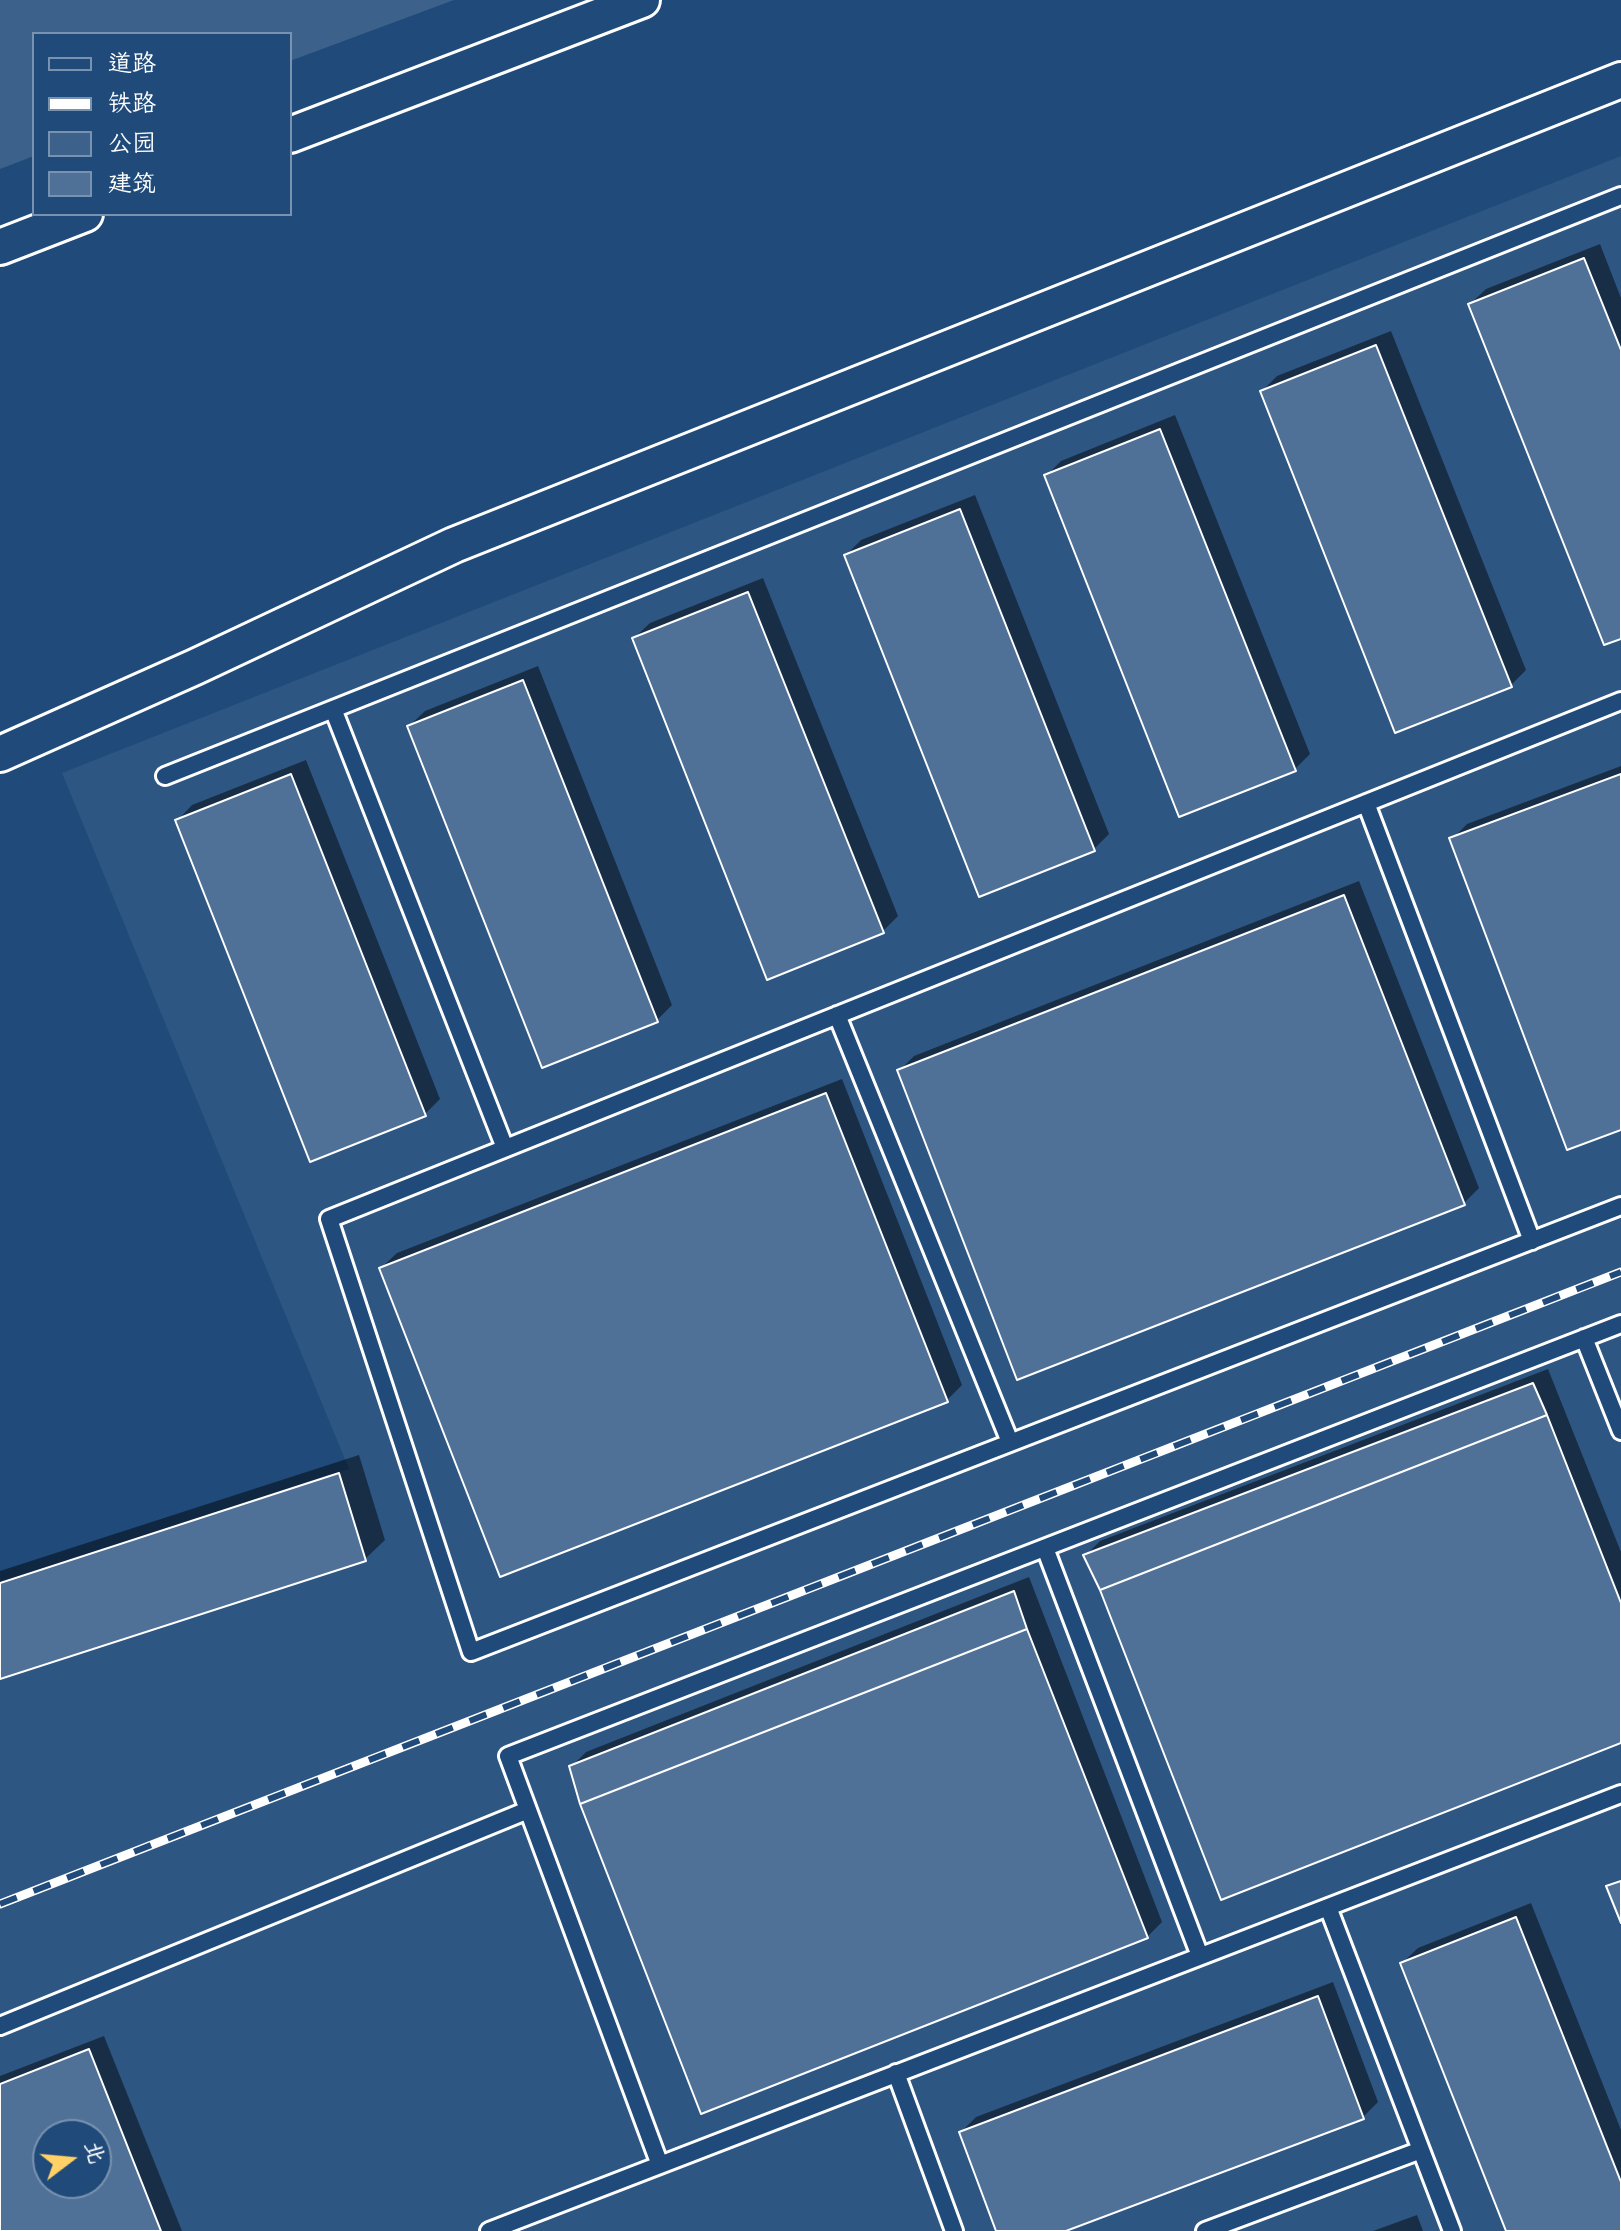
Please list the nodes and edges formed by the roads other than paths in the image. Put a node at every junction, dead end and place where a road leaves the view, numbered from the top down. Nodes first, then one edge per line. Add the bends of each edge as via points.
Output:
1 (642, 0) edge
2 (1621, 80) edge
3 (292, 134) edge
4 (1621, 196) edge
5 (80, 216) edge
6 (0, 247) edge
7 (1621, 701) edge
8 (333, 709) junction
9 (0, 754) edge
10 (165, 776) dead end
11 (1366, 803) junction
12 (837, 1015) junction
13 (505, 1148) junction
14 (1621, 1206) edge
15 (1532, 1241) junction
16 (1621, 1324) edge
17 (1584, 1338) junction
18 (1621, 1431) edge
19 (1010, 1442) junction
20 (1045, 1548) junction
21 (1621, 1794) edge
22 (528, 1810) junction
23 (1328, 1907) junction
24 (1200, 1956) junction
25 (0, 2026) edge
26 (896, 2073) junction
27 (1421, 2150) junction
28 (660, 2165) junction
29 (489, 2231) edge
30 (954, 2231) edge
31 (1205, 2231) edge
32 (1452, 2231) edge

1 - 3 street
2 - 9 street via 454,545
4 - 8 lane
5 - 6 street
7 - 11 lane
8 - 10 lane
8 - 13 lane
11 - 12 lane
11 - 15 lane
12 - 13 lane
12 - 19 lane
13 - 19 lane via 329,1219 471,1652
14 - 15 lane
15 - 19 lane
16 - 17 lane
17 - 18 lane
17 - 20 lane
20 - 22 lane via 508,1756
20 - 24 lane
21 - 23 lane
22 - 25 lane
22 - 28 lane
23 - 24 lane
23 - 27 lane
24 - 26 lane
26 - 28 lane
26 - 30 lane
27 - 31 lane
27 - 32 lane
28 - 29 lane

